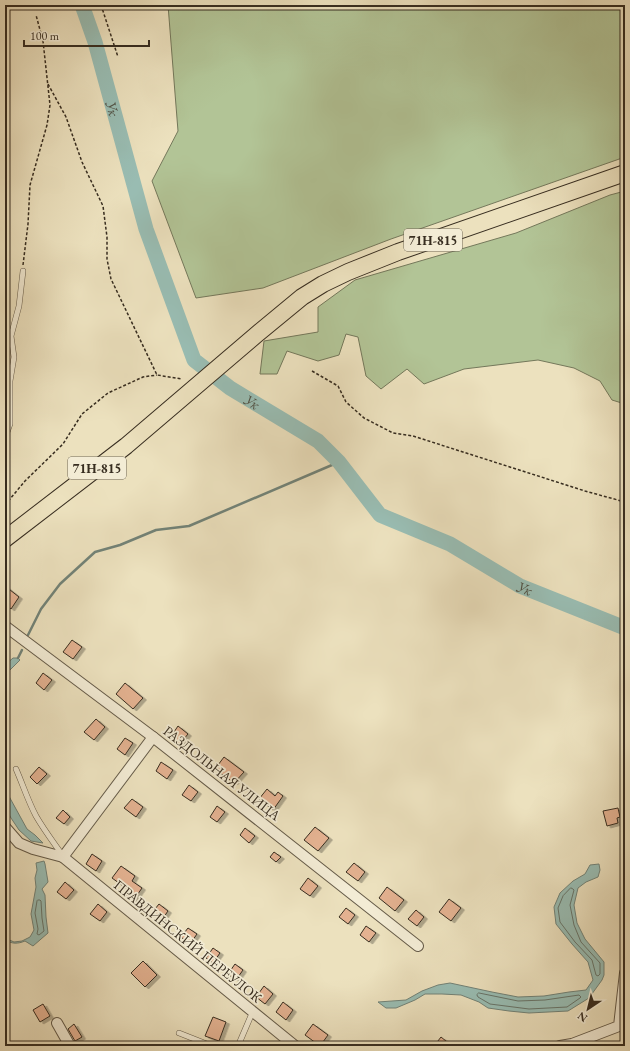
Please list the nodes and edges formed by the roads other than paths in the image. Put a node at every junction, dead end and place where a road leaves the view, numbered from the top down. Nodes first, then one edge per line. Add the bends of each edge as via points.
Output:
1 (625, 173) edge
2 (22, 271) road end
3 (5, 438) edge
4 (5, 538) edge
5 (5, 626) edge
6 (153, 737) junction
7 (16, 769) dead end
8 (5, 827) edge
9 (63, 857) junction
10 (418, 946) dead end
11 (625, 973) edge
12 (253, 1011) junction
13 (57, 1023) dead end
14 (622, 1026) edge
15 (179, 1033) dead end
16 (573, 1045) edge
17 (70, 1046) edge
18 (212, 1046) edge
19 (238, 1046) edge
20 (295, 1046) edge
21 (560, 1046) edge

1 - 4 main road, 71Н-815 via 398,252 324,284 302,297 126,446
2 - 3 lane via 19,306 11,336 14,357 10,381 10,424
5 - 6 street, РАЗДОЛЬНАЯ УЛИЦА
6 - 9 street
6 - 10 street, РАЗДОЛЬНАЯ УЛИЦА
7 - 9 lane via 37,817
8 - 9 street, ПРАВДИНСКИЙ ПЕРЕУЛОК via 19,843
9 - 12 street, ПРАВДИНСКИЙ ПЕРЕУЛОК
11 - 14 street
12 - 19 lane
12 - 20 street, ПРАВДИНСКИЙ ПЕРЕУЛОК
13 - 17 street
14 - 16 street
15 - 18 lane
16 - 21 street

